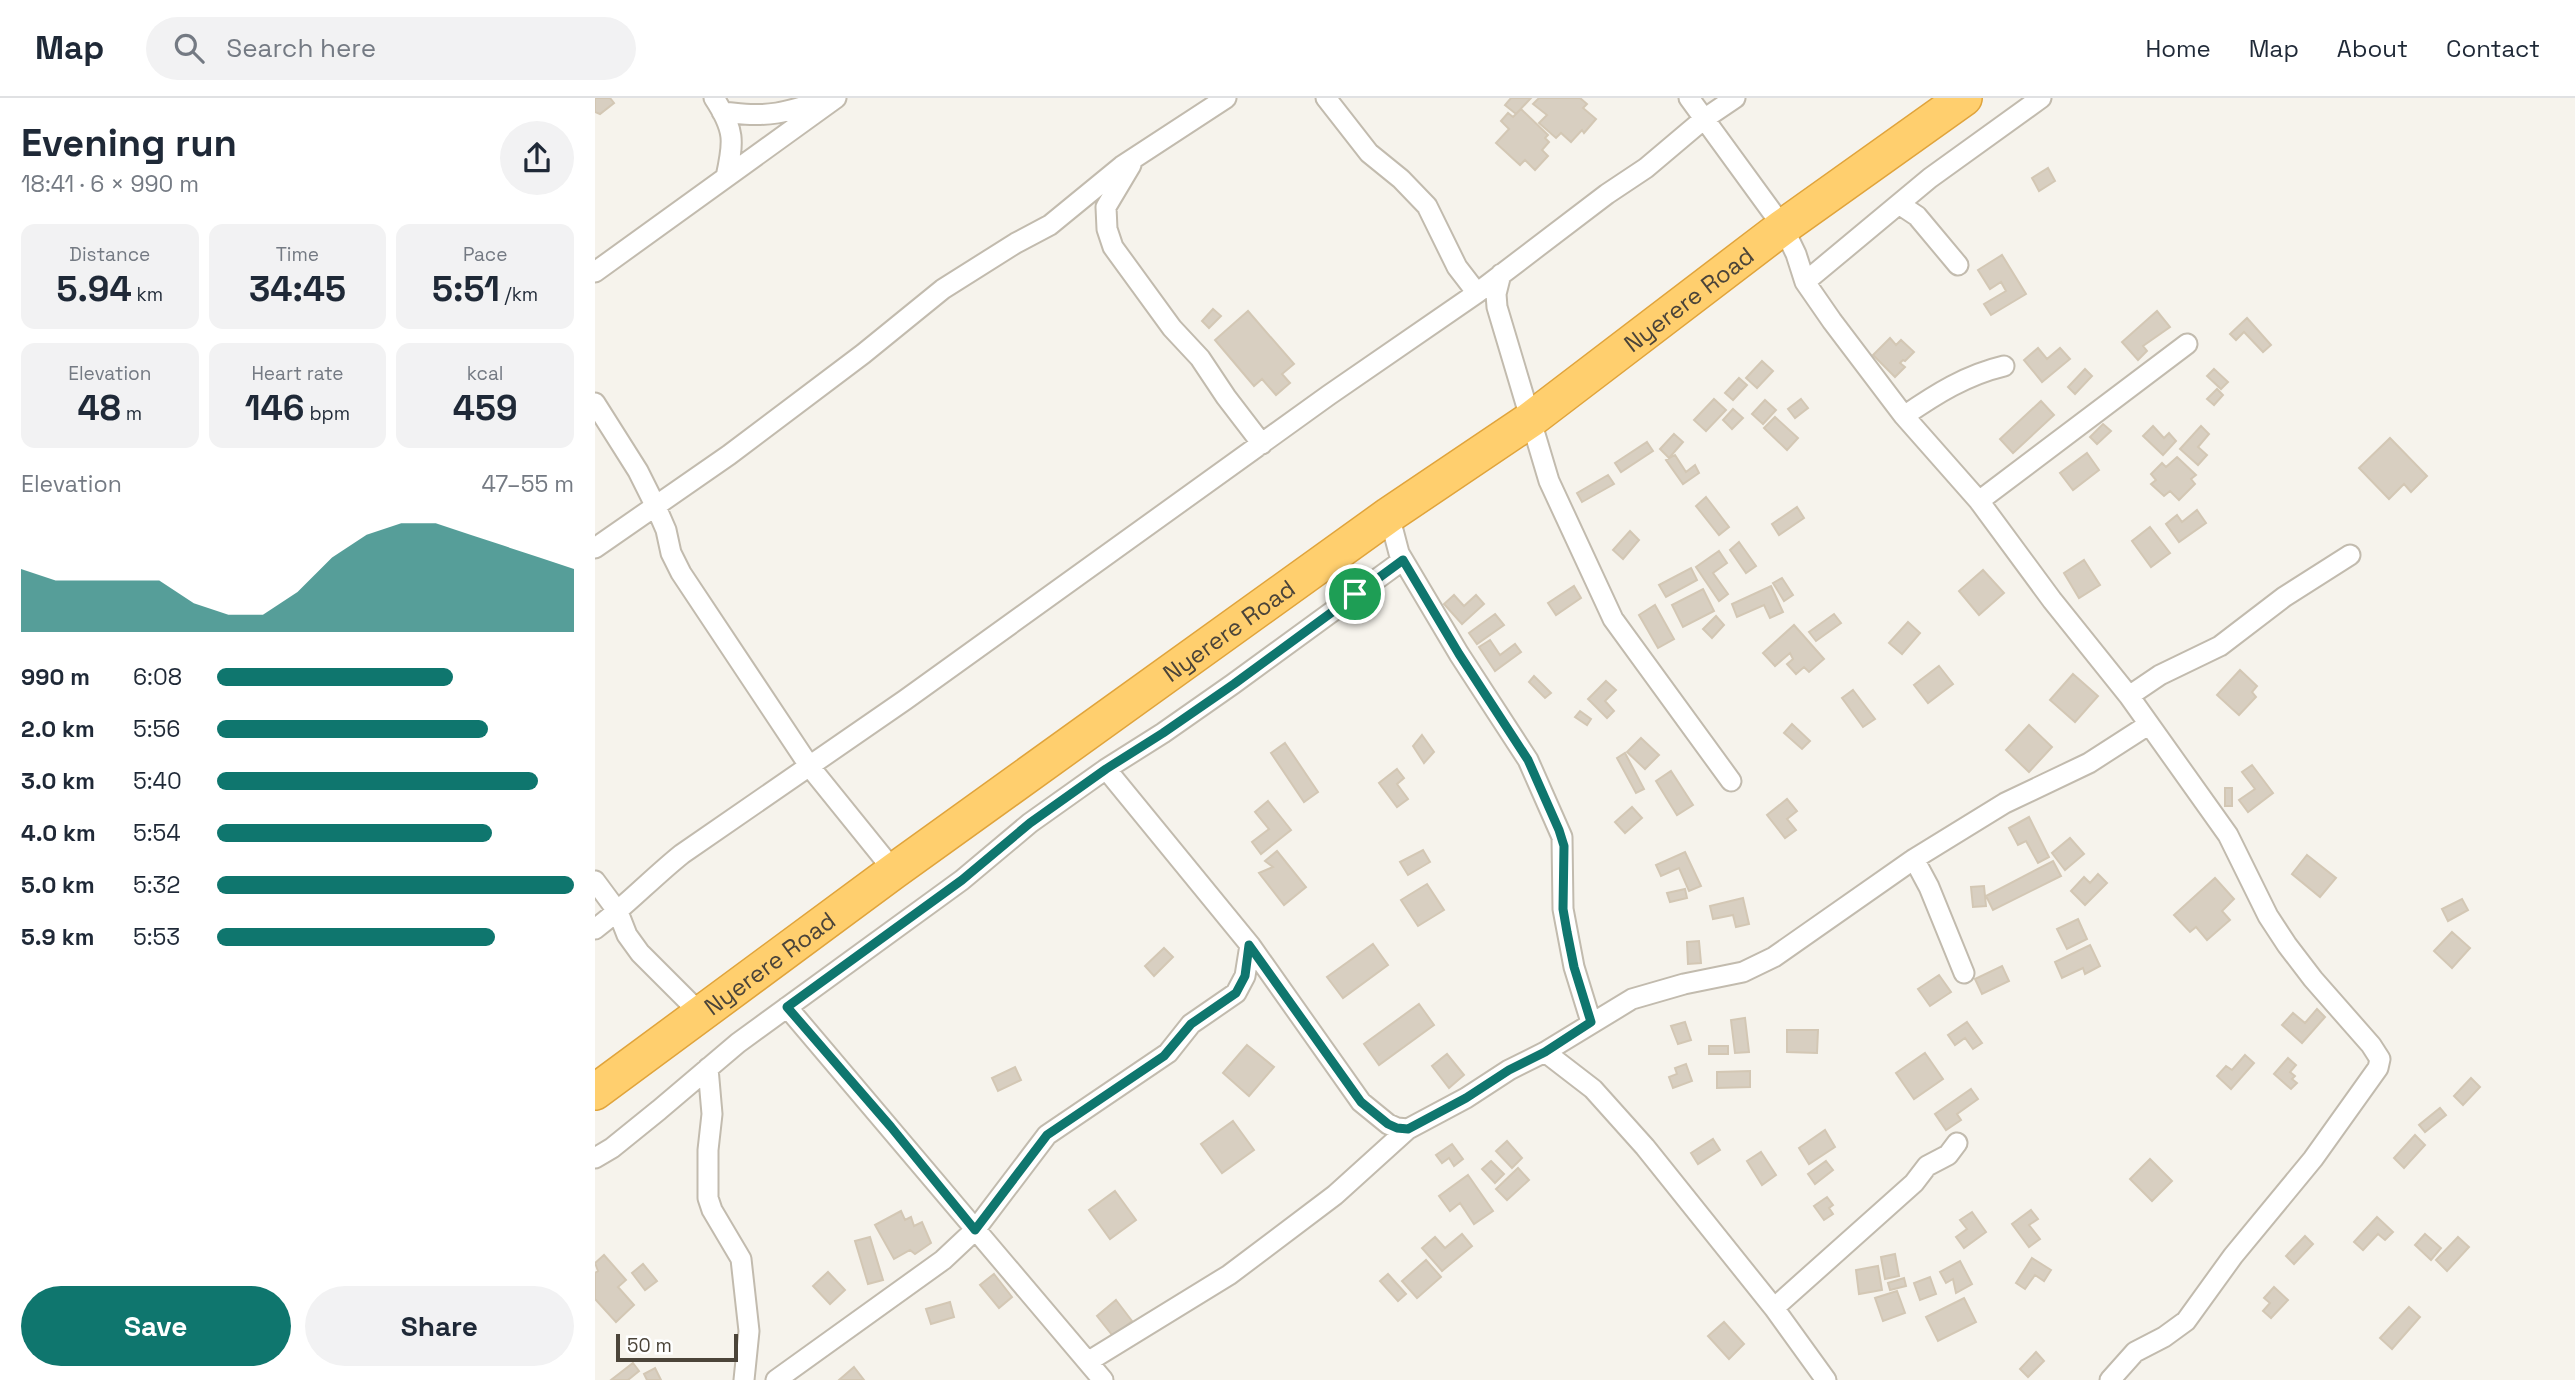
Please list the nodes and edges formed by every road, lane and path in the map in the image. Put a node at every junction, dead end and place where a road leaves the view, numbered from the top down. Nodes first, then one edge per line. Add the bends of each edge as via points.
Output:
1 (1226, 98) edge
2 (1326, 98) edge
3 (1689, 98) edge
4 (1735, 98) edge
5 (1964, 98) edge
6 (2041, 98) edge
7 (836, 99) edge
8 (718, 105) edge
9 (1704, 119) junction
10 (1135, 158) junction
11 (726, 177) junction
12 (1899, 204) junction
13 (1783, 227) junction
14 (1958, 265) dead end
15 (595, 272) edge
16 (1501, 274) junction
17 (1805, 282) junction
18 (1477, 293) junction
19 (2187, 344) dead end
20 (2004, 366) dead end
21 (595, 403) edge
22 (1904, 416) junction
23 (1530, 420) junction
24 (1262, 444) junction
25 (1979, 500) junction
26 (656, 508) junction
27 (1389, 515) junction
28 (595, 548) edge
29 (2350, 555) dead end
30 (1403, 560) junction
31 (2129, 695) junction
32 (2148, 725) junction
33 (810, 767) junction
34 (1106, 769) junction
35 (1731, 781) dead end
36 (1914, 859) junction
37 (894, 872) junction
38 (595, 881) edge
39 (618, 912) junction
40 (595, 929) edge
41 (1249, 945) junction
42 (1963, 973) dead end
43 (787, 1007) junction
44 (701, 1014) junction
45 (1591, 1022) junction
46 (1545, 1052) junction
47 (708, 1068) junction
48 (595, 1091) edge
49 (1408, 1129) junction
50 (1958, 1143) dead end
51 (595, 1158) edge
52 (975, 1230) junction
53 (1774, 1308) junction
54 (1089, 1361) junction
55 (744, 1380) edge
56 (776, 1380) edge
57 (1103, 1380) edge
58 (1826, 1380) edge
59 (2110, 1380) edge

1 - 10 street
2 - 18 street via 1370,153 1427,206 1457,267
3 - 9 street
4 - 9 street
5 - 13 highway, Nyerere Road
6 - 12 street
7 - 8 street via 751,116
7 - 11 street
8 - 11 street via 733,145
9 - 13 street
9 - 16 street via 1646,168
10 - 24 street via 1106,207 1113,247
10 - 26 street via 1051,225 943,289
11 - 15 street
12 - 14 street via 1917,216
12 - 17 street
13 - 17 street
13 - 23 highway, Nyerere Road
16 - 18 street
16 - 23 street via 1497,307
17 - 22 street
18 - 24 street
19 - 25 street
20 - 22 street via 1961,380
21 - 26 street
22 - 25 street
23 - 27 highway, Nyerere Road
23 - 35 street via 1549,481 1613,619
24 - 33 street
25 - 31 street
26 - 28 street
26 - 33 street via 681,573
27 - 30 street
27 - 37 highway, Nyerere Road
29 - 31 street via 2220,646
30 - 34 street via 1234,684
30 - 45 street via 1528,760 1559,830 1564,846 1565,920
31 - 32 street
32 - 36 street via 2089,763 2005,803
32 - 59 street via 2228,835 2287,945 2380,1059 2313,1159 2186,1321 2135,1352
33 - 37 street
33 - 39 street via 682,854
34 - 41 street
34 - 43 street
36 - 42 street
36 - 45 street via 1762,964 1645,994
37 - 44 highway, Nyerere Road
38 - 39 street
39 - 40 street
39 - 44 street via 640,953
41 - 49 street via 1361,1102 1388,1124
41 - 52 street via 1245,976 1236,993 1191,1024 1164,1056 1047,1135
43 - 47 street
43 - 52 street
44 - 48 highway, Nyerere Road
45 - 46 street
46 - 49 street
46 - 53 street via 1593,1089 1645,1147
47 - 51 street
47 - 55 street via 712,1114 708,1198 741,1259 749,1331
49 - 54 street via 1335,1195 1229,1275
50 - 53 street via 1948,1156 1927,1166 1914,1184
52 - 54 street
52 - 56 street via 915,1282
53 - 58 street
54 - 57 street

